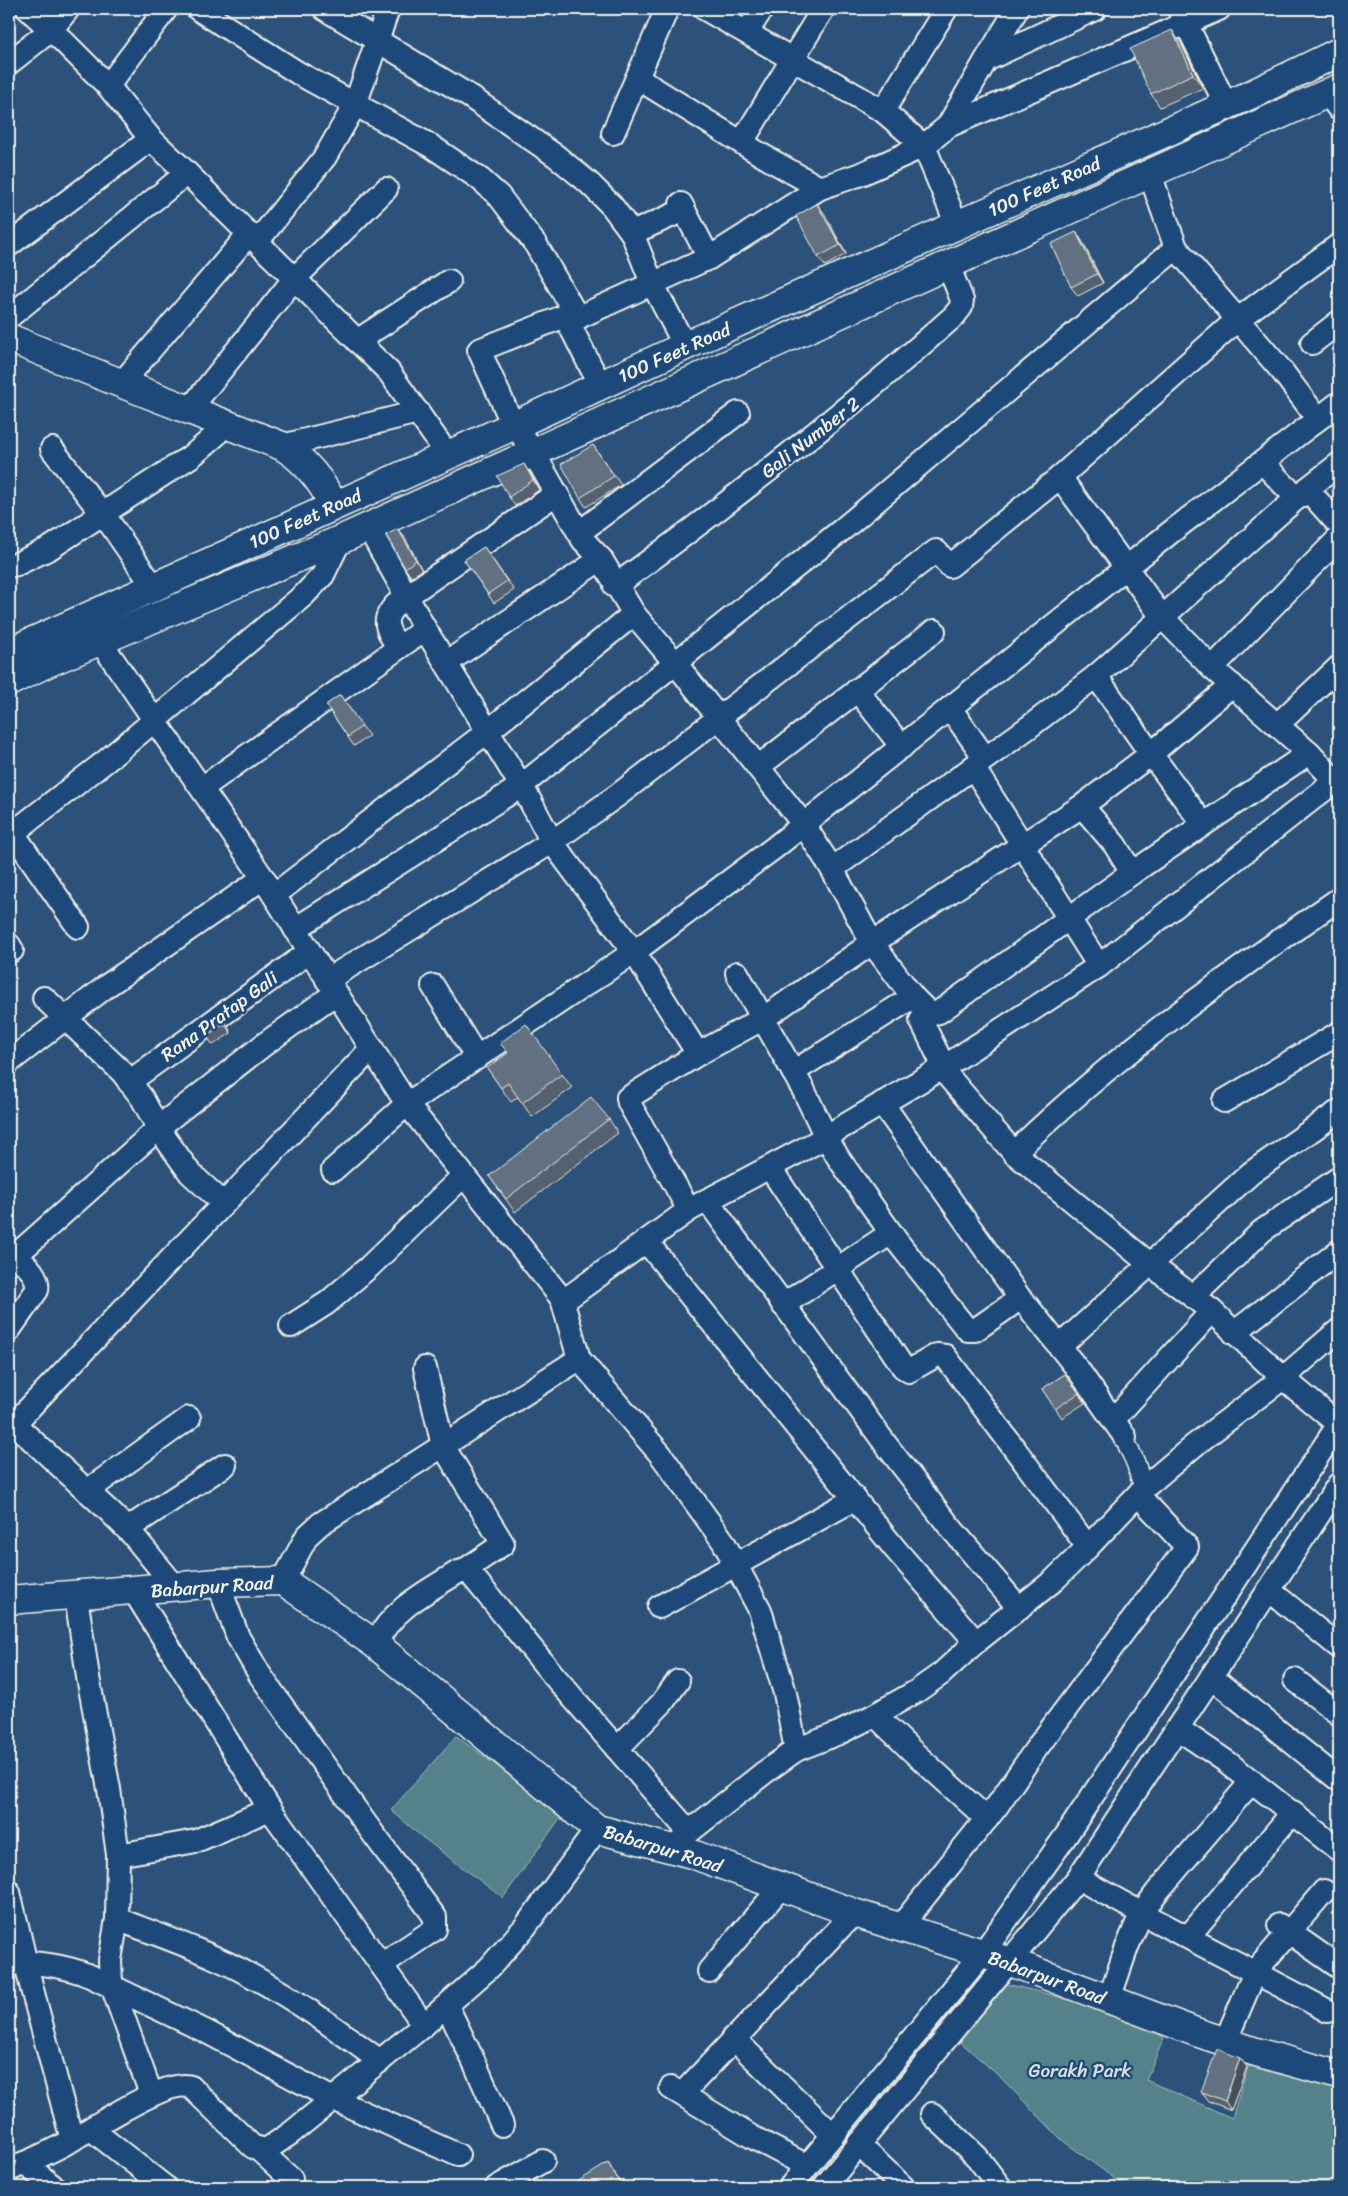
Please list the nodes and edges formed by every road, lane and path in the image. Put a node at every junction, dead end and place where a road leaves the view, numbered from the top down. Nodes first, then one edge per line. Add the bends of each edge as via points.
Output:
1 (28, 9) edge
2 (68, 9) edge
3 (166, 9) edge
4 (198, 9) edge
5 (325, 9) edge
6 (388, 9) edge
7 (667, 9) edge
8 (705, 9) edge
9 (762, 9) edge
10 (823, 9) edge
11 (946, 9) edge
12 (1018, 9) edge
13 (1095, 9) edge
14 (1219, 9) edge
15 (1183, 16) edge
16 (51, 30) junction
17 (747, 32) junction
18 (378, 42) junction
19 (1339, 52) edge
20 (792, 58) junction
21 (986, 60) junction
22 (9, 63) edge
23 (637, 78) junction
24 (108, 86) junction
25 (1338, 101) edge
26 (355, 105) junction
27 (1226, 105) junction
28 (883, 110) junction
29 (948, 126) junction
30 (614, 132) dead end
31 (151, 139) junction
32 (742, 142) junction
33 (924, 146) junction
34 (187, 173) junction
35 (1150, 174) junction
36 (820, 188) junction
37 (386, 189) dead end
38 (957, 224) junction
39 (632, 233) junction
40 (253, 238) junction
41 (1339, 244) edge
42 (9, 245) edge
43 (1176, 248) junction
44 (709, 258) junction
45 (959, 260) junction
46 (294, 279) junction
47 (449, 281) dead end
48 (652, 283) junction
49 (9, 317) edge
50 (1238, 319) junction
51 (573, 320) junction
52 (1339, 322) edge
53 (9, 338) edge
54 (357, 341) junction
55 (1312, 344) dead end
56 (685, 346) junction
57 (121, 384) junction
58 (600, 385) junction
59 (1339, 403) edge
60 (190, 409) junction
61 (418, 412) junction
62 (738, 413) dead end
63 (1318, 418) junction
64 (222, 422) junction
65 (515, 425) junction
66 (282, 446) junction
67 (52, 449) dead end
68 (533, 452) junction
69 (444, 456) junction
70 (1263, 462) junction
71 (1339, 464) edge
72 (1060, 477) junction
73 (1303, 493) junction
74 (556, 494) junction
75 (333, 505) junction
76 (102, 513) junction
77 (1339, 524) edge
78 (368, 527) junction
79 (580, 532) junction
80 (1339, 538) edge
81 (340, 540) junction
82 (601, 559) junction
83 (9, 566) edge
84 (1127, 567) junction
85 (153, 586) junction
86 (615, 586) junction
87 (406, 597) junction
88 (634, 614) junction
89 (1162, 617) junction
90 (425, 629) junction
91 (934, 631) dead end
92 (100, 641) junction
93 (398, 647) junction
94 (9, 652) edge
95 (446, 663) junction
96 (676, 664) junction
97 (1339, 667) edge
98 (1212, 668) junction
99 (1096, 676) junction
100 (9, 682) edge
101 (1232, 685) junction
102 (857, 690) junction
103 (950, 708) junction
104 (718, 717) junction
105 (155, 720) junction
106 (1277, 725) junction
107 (487, 732) junction
108 (902, 747) junction
109 (1308, 753) junction
110 (1151, 754) junction
111 (979, 763) junction
112 (758, 767) junction
113 (1338, 781) edge
114 (521, 786) junction
115 (202, 788) junction
116 (1082, 806) junction
117 (1203, 824) junction
118 (804, 825) junction
119 (12, 829) edge
120 (552, 842) junction
121 (1022, 845) junction
122 (832, 869) junction
123 (1132, 873) junction
124 (269, 886) junction
125 (1339, 899) edge
126 (1069, 918) junction
127 (78, 927) dead end
128 (295, 929) junction
129 (872, 943) junction
130 (309, 952) junction
131 (634, 952) junction
132 (1099, 966) junction
133 (737, 973) dead end
134 (433, 986) dead end
135 (331, 987) junction
136 (913, 997) junction
137 (44, 998) dead end
138 (930, 1014) junction
139 (64, 1017) junction
140 (764, 1018) junction
141 (1339, 1033) edge
142 (372, 1048) junction
143 (698, 1054) junction
144 (476, 1058) junction
145 (9, 1062) edge
146 (942, 1068) junction
147 (793, 1072) junction
148 (129, 1082) junction
149 (1224, 1101) dead end
150 (882, 1103) junction
151 (407, 1104) junction
152 (1339, 1111) edge
153 (158, 1128) junction
154 (826, 1137) junction
155 (1014, 1153) junction
156 (770, 1168) junction
157 (333, 1170) dead end
158 (463, 1176) junction
159 (1339, 1178) edge
160 (223, 1203) junction
161 (698, 1205) junction
162 (891, 1233) junction
163 (646, 1241) junction
164 (1339, 1251) edge
165 (12, 1253) edge
166 (1151, 1265) junction
167 (836, 1270) junction
168 (1193, 1297) junction
169 (562, 1299) junction
170 (1022, 1302) junction
171 (783, 1305) junction
172 (1212, 1311) junction
173 (291, 1326) dead end
174 (9, 1330) edge
175 (1339, 1330) edge
176 (1234, 1332) junction
177 (1060, 1346) junction
178 (580, 1359) junction
179 (425, 1368) dead end
180 (1283, 1378) junction
181 (189, 1418) dead end
182 (11, 1422) edge
183 (1339, 1424) edge
184 (1119, 1429) junction
185 (443, 1446) junction
186 (225, 1464) dead end
187 (1339, 1484) edge
188 (87, 1491) junction
189 (1141, 1491) junction
190 (855, 1499) junction
191 (127, 1529) junction
192 (1088, 1547) junction
193 (737, 1565) junction
194 (463, 1571) junction
195 (283, 1581) junction
196 (218, 1583) junction
197 (176, 1588) junction
198 (1269, 1590) junction
199 (134, 1591) junction
200 (76, 1596) junction
201 (9, 1600) edge
202 (659, 1607) dead end
203 (1019, 1608) junction
204 (976, 1642) junction
205 (375, 1644) junction
206 (1339, 1647) edge
207 (1211, 1677) junction
208 (1295, 1680) dead end
209 (678, 1681) dead end
210 (875, 1714) junction
211 (1339, 1714) edge
212 (1177, 1728) junction
213 (617, 1749) junction
214 (796, 1750) junction
215 (1339, 1780) edge
216 (1252, 1781) junction
217 (270, 1809) junction
218 (1293, 1812) junction
219 (987, 1819) junction
220 (597, 1829) junction
221 (682, 1841) junction
222 (1339, 1850) edge
223 (118, 1855) junction
224 (1078, 1878) junction
225 (781, 1886) junction
226 (1324, 1891) dead end
227 (9, 1892) edge
228 (854, 1913) junction
229 (1141, 1914) junction
230 (117, 1919) junction
231 (900, 1928) junction
232 (1284, 1928) junction
233 (1188, 1937) junction
234 (995, 1957) junction
235 (17, 1964) edge
236 (382, 1965) junction
237 (1339, 1967) edge
238 (709, 1971) dead end
239 (1255, 1972) junction
240 (112, 1987) junction
241 (1109, 1999) junction
242 (446, 2006) junction
243 (1328, 2011) dead end
244 (424, 2026) junction
245 (733, 2038) junction
246 (1225, 2042) junction
247 (380, 2061) junction
248 (1339, 2075) edge
249 (151, 2094) junction
250 (333, 2099) junction
251 (932, 2114) dead end
252 (502, 2125) dead end
253 (81, 2134) junction
254 (833, 2135) junction
255 (858, 2144) junction
256 (257, 2148) junction
257 (458, 2155) dead end
258 (543, 2161) dead end
259 (16, 2166) edge
260 (807, 2166) junction
261 (291, 2179) dead end
262 (54, 2187) edge
263 (166, 2187) edge
264 (497, 2187) edge
265 (790, 2187) edge
266 (824, 2187) edge
267 (903, 2187) edge
268 (1000, 2187) edge

1 - 16 street
2 - 16 street
3 - 24 street
4 - 26 street
5 - 18 street
6 - 18 street
7 - 23 street
8 - 17 street
9 - 17 street
10 - 20 street
11 - 28 street
12 - 21 street
13 - 21 street
14 - 15 street
15 - 27 street
15 - 29 street
16 - 22 street
16 - 24 street
17 - 20 street
18 - 26 street
18 - 39 street via 466,94 556,156 612,206
19 - 27 main road, 100 Feet Road
20 - 28 street
20 - 32 street
21 - 29 street
23 - 30 street
23 - 32 street
24 - 31 street
25 - 35 main road, 100 Feet Road
26 - 40 street via 325,157
26 - 51 street via 431,146 499,196 548,263
27 - 38 main road, 100 Feet Road
28 - 33 street
29 - 33 street
31 - 34 street
31 - 42 street
32 - 36 street
33 - 36 street
33 - 38 street
34 - 40 street
34 - 49 street
35 - 43 street
35 - 45 main road, 100 Feet Road
36 - 44 street
37 - 46 street
38 - 45 main road
38 - 56 main road, 100 Feet Road
39 - 44 street via 683,207
39 - 48 street
40 - 46 street
40 - 57 street
41 - 50 street
43 - 50 street
43 - 96 street via 926,460
44 - 48 street
45 - 68 main road, 100 Feet Road
45 - 86 street, Gali Number 2 via 962,300 954,316 870,390 683,537
46 - 54 street
46 - 60 street
47 - 54 street
48 - 51 street
48 - 56 street
50 - 63 street
50 - 72 street
51 - 58 street
51 - 65 street via 565,316 479,350
52 - 55 street
53 - 57 main road
54 - 61 street via 389,372
56 - 58 main road, 100 Feet Road
57 - 60 main road
58 - 65 main road, 100 Feet Road
59 - 63 street
60 - 64 main road
61 - 66 street
61 - 69 street via 440,444
62 - 79 street
63 - 70 street
64 - 66 main road
64 - 76 street via 207,445
65 - 68 street
65 - 69 main road, 100 Feet Road
66 - 75 main road via 306,464
67 - 76 street
68 - 74 street
68 - 78 main road, 100 Feet Road
69 - 75 main road, 100 Feet Road
70 - 73 street via 1286,487
70 - 84 street
71 - 73 street
72 - 84 street
72 - 104 street via 950,566 936,551
73 - 77 street
73 - 89 street
74 - 79 street
74 - 87 street
75 - 85 main road, 100 Feet Road
76 - 83 street via 50,548
76 - 85 street
78 - 81 main road, 100 Feet Road
78 - 87 street
79 - 82 street via 583,540
80 - 98 street
81 - 92 main road, 100 Feet Road
81 - 105 street via 323,575 304,595
82 - 86 street
82 - 95 street
84 - 89 street
84 - 103 street
85 - 94 main road, 100 Feet Road
86 - 88 street
87 - 90 street
87 - 93 street via 390,610 386,619 387,629
88 - 96 street
88 - 107 street
89 - 98 street
89 - 99 street
90 - 93 street
90 - 95 street
91 - 102 street
92 - 100 main road, 100 Feet Road
92 - 105 street
93 - 115 street
95 - 107 street
96 - 104 street
96 - 114 street
97 - 106 street
98 - 101 street
99 - 110 street
99 - 111 street
101 - 106 street
101 - 110 street
102 - 108 street
102 - 112 street
103 - 108 street
103 - 111 street
104 - 112 street
104 - 120 street
105 - 115 street
105 - 119 street
106 - 109 street
107 - 114 street
107 - 124 street
108 - 118 street
109 - 113 street
109 - 117 street
110 - 116 street
110 - 117 street
111 - 121 street
111 - 122 street
112 - 118 street
113 - 132 street
114 - 120 street
114 - 128 street
115 - 124 street
116 - 121 street
116 - 123 street via 1115,845
117 - 123 street
118 - 122 street
118 - 131 street
119 - 127 street
120 - 131 street
120 - 135 street
121 - 126 street
121 - 129 street
122 - 129 street
123 - 126 street
124 - 128 street
124 - 139 street via 108,985
125 - 155 street via 1166,1025
126 - 132 street
126 - 138 street via 939,1012
128 - 130 street
129 - 136 street
129 - 140 street
130 - 135 street
130 - 148 street, Rana Pratap Gali
131 - 143 street
131 - 144 street
132 - 146 street
133 - 140 street
134 - 144 street
135 - 142 street
135 - 153 street
136 - 138 street
136 - 147 street
137 - 139 street
138 - 146 street via 921,1020
139 - 145 street
139 - 148 street
140 - 143 street
140 - 147 street
141 - 149 street
142 - 151 street
142 - 160 street
143 - 161 street via 631,1095 628,1100
144 - 151 street
146 - 150 street
146 - 155 street
147 - 154 street
148 - 153 street
150 - 154 street
150 - 170 street
151 - 157 street
151 - 158 street
152 - 166 street via 1251,1174
153 - 160 street via 190,1173
153 - 165 street
154 - 156 street
154 - 162 street
155 - 166 street
156 - 161 street
156 - 167 street
158 - 169 street
158 - 173 street via 362,1273 327,1303
159 - 168 street via 1262,1231
160 - 182 street
161 - 163 street
161 - 171 street
162 - 167 street
162 - 170 street via 968,1330 975,1330 1015,1302
163 - 169 street
163 - 190 street
164 - 176 street
165 - 174 street via 38,1282 37,1290
166 - 168 street
166 - 177 street
167 - 171 street
167 - 192 street via 903,1368 913,1370 937,1355 949,1360
168 - 172 street
169 - 178 street
170 - 177 street
171 - 203 street via 922,1491
172 - 176 street
172 - 184 street
175 - 180 street
176 - 180 street
177 - 184 street
178 - 185 street
178 - 193 street via 667,1463 718,1532
179 - 185 street
180 - 183 street
180 - 189 street via 1196,1444
181 - 188 street
182 - 188 street
183 - 234 street via 1067,1834
184 - 189 street via 1136,1462
185 - 194 street via 503,1544
185 - 195 street via 312,1530
186 - 191 street
187 - 198 street
188 - 191 street
189 - 192 street
189 - 219 street via 1188,1547
190 - 193 street
190 - 204 street
191 - 197 street
192 - 203 street
193 - 202 street
193 - 214 street via 760,1610 776,1660
194 - 205 street via 401,1610
194 - 213 street via 473,1576
195 - 196 main road, Babarpur Road
195 - 205 main road, Babarpur Road
196 - 197 main road, Babarpur Road
196 - 236 street via 238,1637 260,1675 435,1917 435,1929
197 - 199 main road, Babarpur Road
198 - 206 street
198 - 207 street
199 - 200 main road, Babarpur Road
199 - 217 street
200 - 201 main road, Babarpur Road
200 - 223 street
203 - 204 street
204 - 210 street via 933,1680
205 - 220 main road, Babarpur Road
207 - 212 street
207 - 215 street
208 - 211 street
209 - 213 street via 662,1703
210 - 214 street
210 - 219 street
212 - 216 street
212 - 224 street
213 - 221 street
214 - 221 street
216 - 218 street
216 - 229 street
217 - 223 street via 196,1840
217 - 236 street
218 - 222 street
218 - 233 street
219 - 231 street
220 - 221 main road, Babarpur Road
220 - 242 street via 525,1927 489,1968
221 - 225 main road, Babarpur Road via 692,1854
223 - 230 street
224 - 229 street
224 - 234 street
225 - 228 main road, Babarpur Road
225 - 238 street
226 - 232 street
227 - 235 street
228 - 231 main road, Babarpur Road
228 - 245 street
229 - 233 street
229 - 241 street
230 - 240 street via 109,1973
230 - 247 street via 249,1974 299,2002
231 - 234 main road, Babarpur Road
232 - 237 street
232 - 239 street
233 - 239 street
234 - 241 main road, Babarpur Road
234 - 254 street
234 - 255 street
235 - 240 street via 72,1969
235 - 253 street
236 - 244 street
239 - 243 street
239 - 246 street
240 - 249 street
240 - 250 street via 205,2031
241 - 246 main road, Babarpur Road
242 - 244 street
242 - 252 street
244 - 247 street
245 - 254 street
245 - 260 street via 676,2091
246 - 248 main road, Babarpur Road
247 - 250 street
249 - 253 street
249 - 256 street via 179,2085 191,2087
250 - 256 street via 266,2150
250 - 257 street
251 - 268 street via 972,2152
253 - 259 street
253 - 263 street
254 - 260 street
255 - 266 street
255 - 267 street
256 - 261 street
258 - 264 street
259 - 262 street
260 - 265 street

